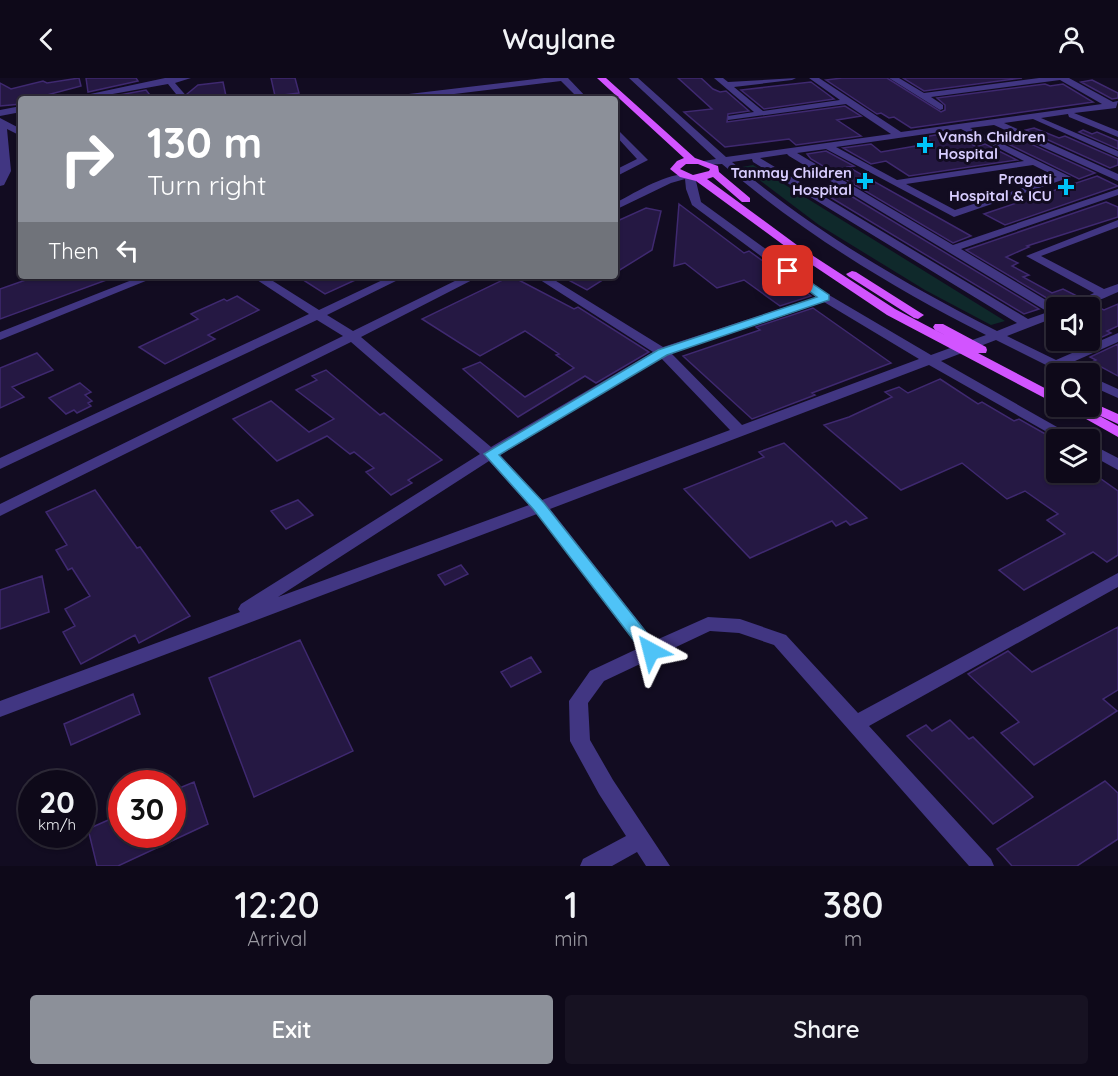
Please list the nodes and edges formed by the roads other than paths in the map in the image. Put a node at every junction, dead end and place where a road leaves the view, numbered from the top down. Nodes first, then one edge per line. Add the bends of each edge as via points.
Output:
1 (187, 78) edge
2 (480, 78) edge
3 (564, 78) edge
4 (590, 78) edge
5 (602, 78) edge
6 (633, 78) edge
7 (718, 78) edge
8 (792, 78) edge
9 (813, 78) edge
10 (892, 78) edge
11 (965, 78) edge
12 (1058, 78) edge
13 (1064, 78) edge
14 (169, 79) edge
15 (727, 85) junction
16 (486, 87) junction
17 (983, 88) junction
18 (86, 96) edge
19 (182, 96) edge
20 (441, 96) edge
21 (581, 96) edge
22 (607, 96) edge
23 (922, 96) junction
24 (848, 101) junction
25 (618, 106) edge
26 (940, 107) dead end
27 (1113, 108) edge
28 (18, 110) edge
29 (762, 114) junction
30 (1072, 115) junction
31 (731, 118) dead end
32 (1, 119) edge
33 (1037, 119) junction
34 (998, 124) junction
35 (965, 129) junction
36 (18, 131) edge
37 (618, 133) edge
38 (1118, 134) edge
39 (901, 136) junction
40 (830, 148) junction
41 (792, 154) junction
42 (1118, 154) edge
43 (693, 160) junction
44 (756, 160) junction
45 (727, 162) junction
46 (1035, 162) junction
47 (712, 168) junction
48 (618, 172) edge
49 (685, 173) junction
50 (1118, 178) edge
51 (0, 183) edge
52 (896, 183) junction
53 (1118, 192) edge
54 (618, 200) edge
55 (618, 206) edge
56 (1118, 223) edge
57 (951, 249) junction
58 (144, 279) edge
59 (262, 279) edge
60 (394, 279) edge
61 (454, 279) edge
62 (468, 279) edge
63 (545, 279) edge
64 (1118, 288) edge
65 (1104, 294) junction
66 (1096, 297) edge
67 (825, 298) junction
68 (1046, 306) edge
69 (318, 314) junction
70 (1046, 316) edge
71 (1027, 324) junction
72 (349, 334) junction
73 (996, 334) junction
74 (0, 336) edge
75 (1118, 337) edge
76 (963, 346) junction
77 (662, 352) junction
78 (928, 359) junction
79 (1055, 363) edge
80 (1059, 363) edge
81 (1046, 383) edge
82 (1100, 385) edge
83 (1117, 393) edge
84 (1046, 394) edge
85 (1100, 411) edge
86 (1090, 417) edge
87 (1118, 420) edge
88 (1053, 429) edge
89 (739, 430) junction
90 (1118, 432) edge
91 (490, 454) junction
92 (1100, 454) edge
93 (0, 464) edge
94 (1118, 465) edge
95 (0, 500) edge
96 (539, 506) junction
97 (0, 511) edge
98 (1118, 579) edge
99 (219, 627) junction
100 (651, 651) junction
101 (0, 709) edge
102 (855, 724) junction
103 (641, 839) junction
104 (591, 866) edge
105 (659, 866) edge
106 (983, 866) edge

1 - 14 street
2 - 16 street
3 - 16 street
3 - 21 street
4 - 22 main road
5 - 43 main road
6 - 45 street
7 - 15 street
8 - 15 street
9 - 24 street
10 - 23 street
11 - 17 street
12 - 17 street
13 - 27 street
14 - 18 street
14 - 19 street
15 - 29 street
16 - 20 street
17 - 23 street
23 - 26 street
24 - 29 street
24 - 39 street
25 - 49 main road
27 - 30 street
27 - 39 street
28 - 32 street
29 - 31 street
30 - 33 street
30 - 38 street
32 - 36 street
32 - 51 street via 6,171
33 - 34 street
33 - 42 street
34 - 35 street
34 - 50 street
35 - 39 street
35 - 46 street
37 - 48 street via 643,160
39 - 40 street
39 - 45 street
40 - 41 street
40 - 52 street
41 - 44 street
41 - 57 street
43 - 47 main road
43 - 49 main road
44 - 45 street
44 - 71 street
45 - 47 street
45 - 73 street via 807,226 917,295
46 - 52 street
46 - 52 street via 1066,177 954,214
47 - 49 main road
47 - 76 main road via 734,192 810,247
49 - 54 street
49 - 55 street
49 - 67 street via 696,203
49 - 76 main road via 891,312
53 - 57 street
56 - 65 street via 1032,256
57 - 68 street
58 - 74 street
59 - 69 street
60 - 69 street
61 - 72 street
62 - 72 street
63 - 77 street
64 - 65 street
65 - 66 street
67 - 77 street
67 - 78 street
69 - 72 street
69 - 93 street
70 - 71 street
71 - 73 street
72 - 91 street
72 - 95 street
72 - 97 street
73 - 76 street
73 - 79 street
75 - 80 street
76 - 78 street
76 - 81 main road
76 - 84 main road
77 - 89 street
77 - 91 street
78 - 88 street
78 - 89 street
82 - 83 street
85 - 87 main road
86 - 90 main road
89 - 96 street
91 - 96 street
91 - 99 street
92 - 94 street
96 - 99 street
96 - 100 street
98 - 102 street
99 - 101 street
100 - 102 street via 708,624 740,626 780,640
100 - 103 street via 597,676 578,701 580,741
102 - 106 street
103 - 104 street
103 - 105 street

